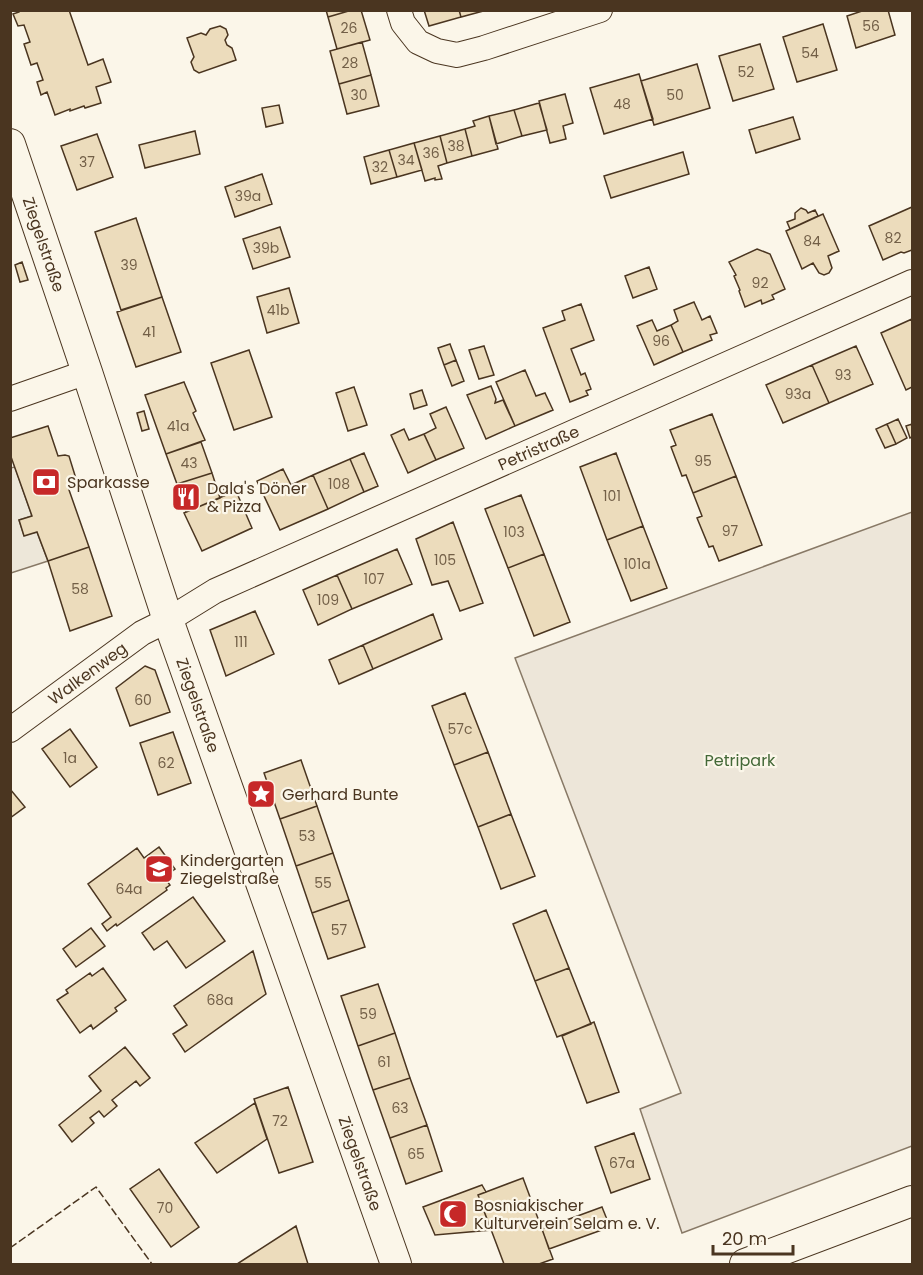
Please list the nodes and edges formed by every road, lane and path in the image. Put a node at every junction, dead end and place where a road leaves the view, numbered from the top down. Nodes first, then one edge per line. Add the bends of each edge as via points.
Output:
1 (399, 10) edge
2 (600, 10) edge
3 (10, 144) edge
4 (912, 282) edge
5 (87, 372) junction
6 (10, 399) edge
7 (168, 620) junction
8 (10, 730) edge
9 (912, 1201) edge
10 (396, 1264) edge
11 (745, 1264) edge

1 - 2 street via 403,23 418,42 457,55
3 - 5 street, Ziegelstraße
4 - 7 street, Petristraße via 216,591
5 - 6 street
5 - 7 street, Ziegelstraße
7 - 8 street, Walkenweg via 142,633
7 - 10 street, Ziegelstraße
9 - 11 street

